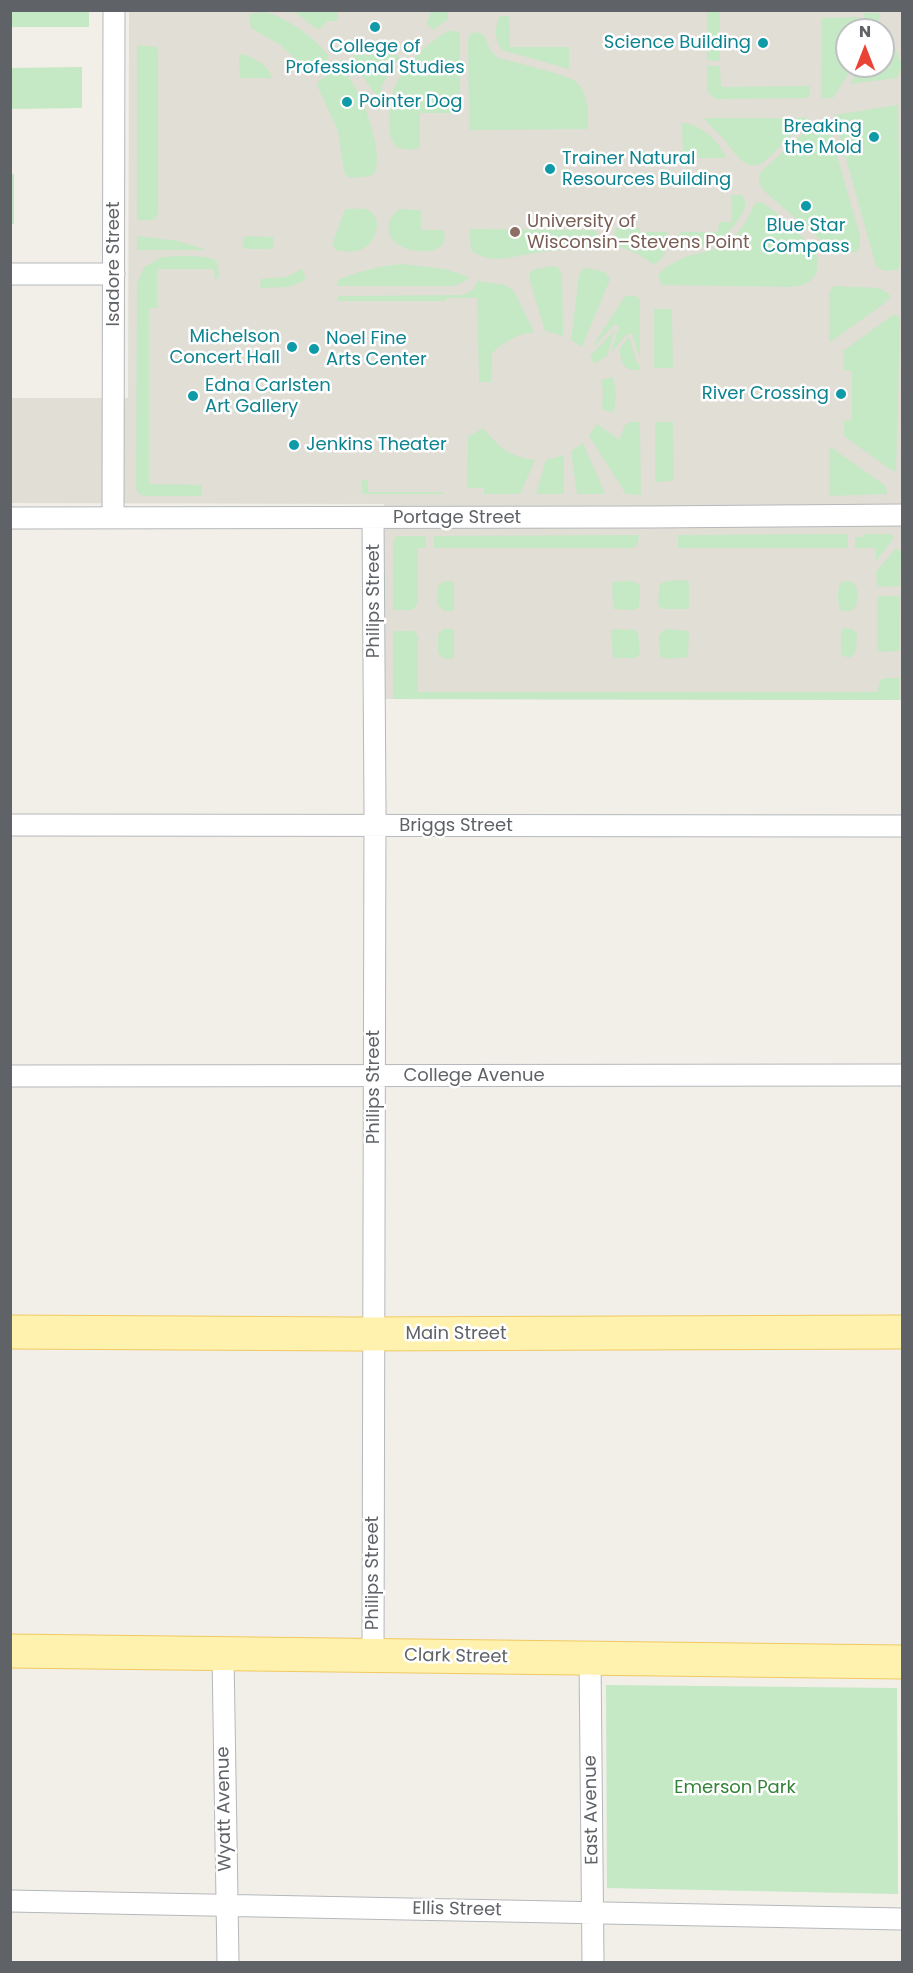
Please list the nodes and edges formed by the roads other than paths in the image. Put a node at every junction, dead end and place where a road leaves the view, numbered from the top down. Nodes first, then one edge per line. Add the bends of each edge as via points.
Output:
1 (114, 10) edge
2 (10, 274) edge
3 (114, 274) junction
4 (903, 514) edge
5 (10, 518) edge
6 (113, 518) junction
7 (373, 518) junction
8 (10, 825) edge
9 (375, 826) junction
10 (903, 826) edge
11 (903, 1075) edge
12 (10, 1076) edge
13 (374, 1076) junction
14 (10, 1332) edge
15 (903, 1332) edge
16 (373, 1334) junction
17 (10, 1651) edge
18 (223, 1655) junction
19 (373, 1656) junction
20 (590, 1658) junction
21 (903, 1662) edge
22 (10, 1901) edge
23 (226, 1906) junction
24 (593, 1912) junction
25 (903, 1919) edge
26 (228, 1962) edge
27 (593, 1962) edge

1 - 3 street, Isadore Street
2 - 3 street
3 - 6 street, Isadore Street
4 - 7 street, Portage Street
5 - 6 street, Portage Street
6 - 7 street, Portage Street
7 - 9 street, Philips Street
8 - 9 street, Briggs Street
9 - 10 street, Briggs Street
9 - 13 street, Philips Street
11 - 13 street, College Avenue
12 - 13 street, College Avenue
13 - 16 street, Philips Street
14 - 16 main road, Main Street
15 - 16 main road, Main Street
16 - 19 street, Philips Street
17 - 18 main road, Clark Street
18 - 19 main road, Clark Street
18 - 23 street, Wyatt Avenue
19 - 20 main road, Clark Street
20 - 21 main road, Clark Street
20 - 24 street, East Avenue
22 - 23 street, Ellis Street
23 - 24 street, Ellis Street
23 - 26 street, Wyatt Avenue
24 - 25 street, Ellis Street
24 - 27 street, East Avenue

